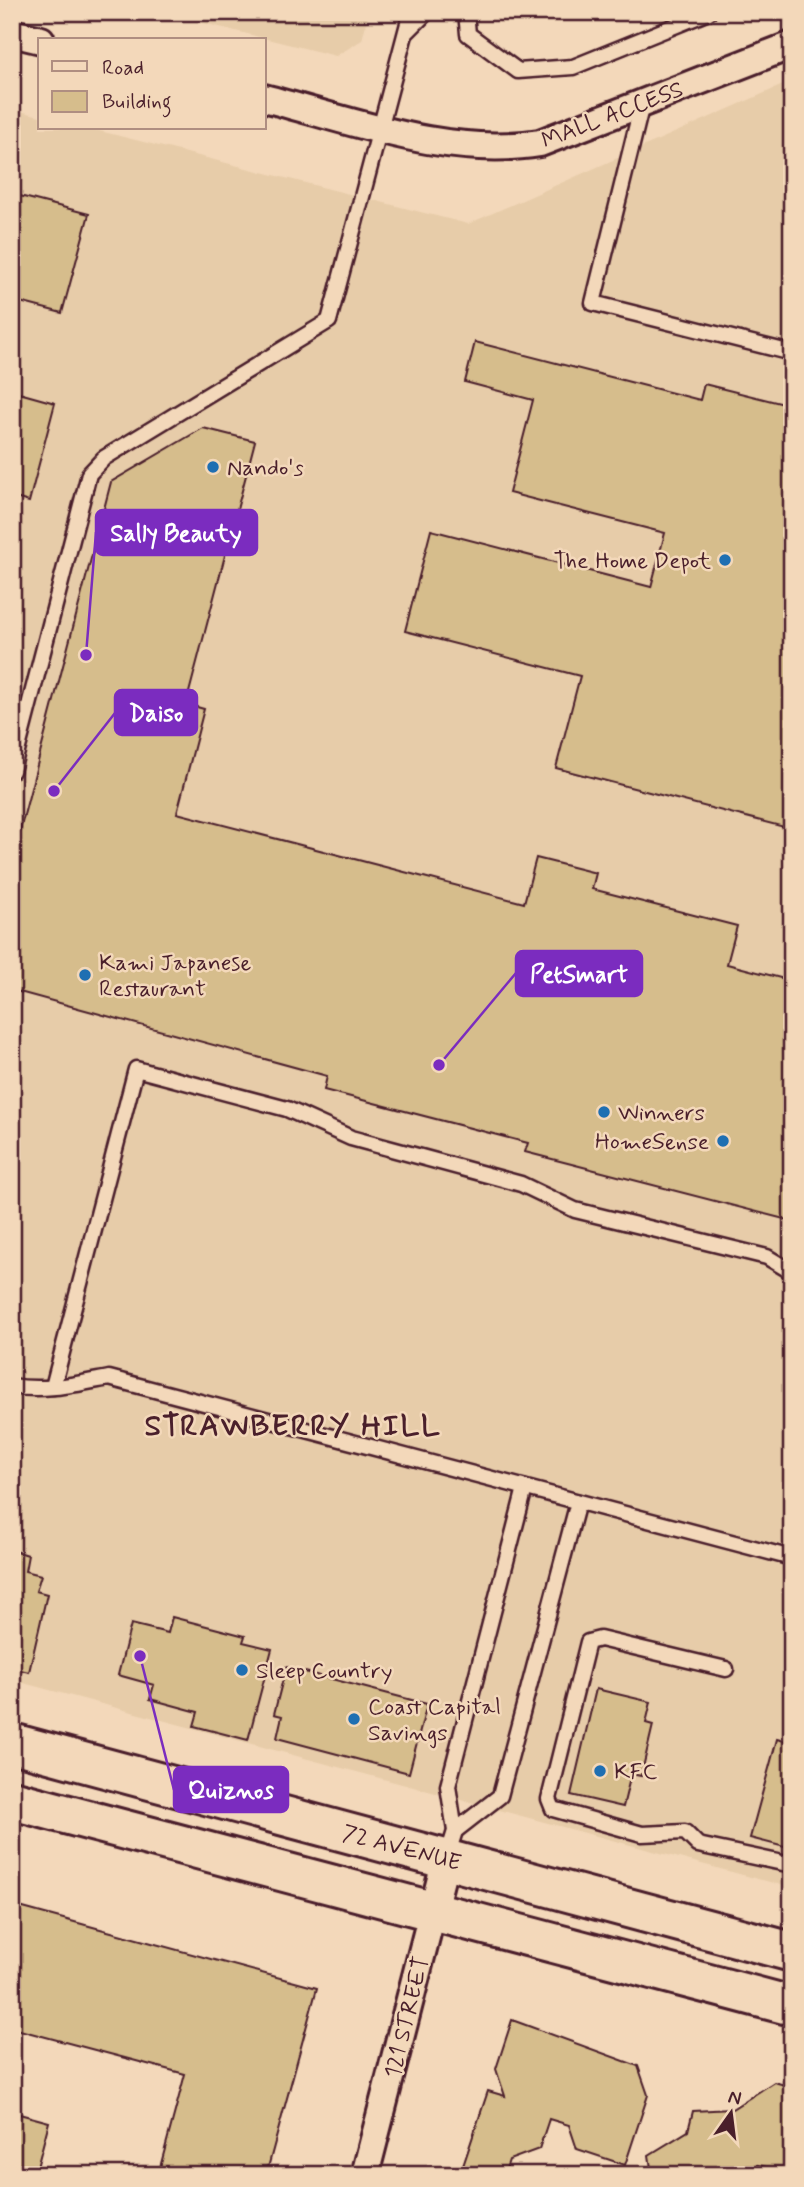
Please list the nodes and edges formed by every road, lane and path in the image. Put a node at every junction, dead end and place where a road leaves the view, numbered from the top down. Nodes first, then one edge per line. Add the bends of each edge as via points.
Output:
1 (411, 12) edge
2 (427, 12) edge
3 (466, 12) edge
4 (709, 12) edge
5 (12, 33) edge
6 (405, 34) junction
7 (38, 39) edge
8 (792, 45) edge
9 (266, 99) edge
10 (642, 104) junction
11 (382, 128) junction
12 (792, 353) edge
13 (12, 771) edge
14 (792, 1272) edge
15 (12, 1386) edge
16 (53, 1387) junction
17 (525, 1488) junction
18 (578, 1502) junction
19 (792, 1558) edge
20 (726, 1669) dead end
21 (12, 1743) edge
22 (12, 1800) edge
23 (450, 1845) junction
24 (792, 1865) edge
25 (432, 1912) junction
26 (792, 1952) edge
27 (792, 2006) edge
28 (365, 2175) edge

1 - 6 lane
2 - 6 lane
3 - 4 lane via 468,34 518,71 573,67
5 - 7 street
6 - 11 lane
8 - 10 street, MALL ACCESS
9 - 11 street, MALL ACCESS
10 - 11 street, MALL ACCESS via 540,143 511,148 453,146
10 - 12 lane via 593,303
11 - 13 lane via 329,321 104,457 89,474
14 - 16 lane via 767,1257 575,1210 521,1184 351,1138 287,1110 136,1069
15 - 16 lane
16 - 17 lane via 108,1378
17 - 18 lane
17 - 23 lane via 448,1786
18 - 19 lane
18 - 23 lane via 500,1796
20 - 24 lane via 600,1639 588,1642 549,1799 553,1809 642,1834 685,1832 698,1845
21 - 23 main road, 72 AVENUE
22 - 25 main road
23 - 25 street, 121 STREET
23 - 26 main road, 72 AVENUE
25 - 27 main road
25 - 28 street, 121 STREET

